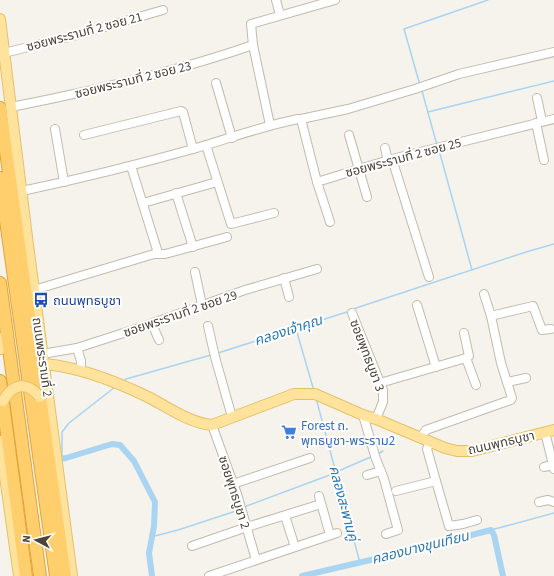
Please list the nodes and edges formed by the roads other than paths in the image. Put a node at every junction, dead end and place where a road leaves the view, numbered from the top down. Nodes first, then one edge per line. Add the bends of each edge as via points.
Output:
1 (276, 0) edge
2 (335, 0) edge
3 (163, 10) dead end
4 (280, 15) junction
5 (0, 19) edge
6 (254, 45) junction
7 (554, 52) edge
8 (4, 53) junction
9 (216, 83) dead end
10 (537, 98) dead end
11 (6, 108) edge
12 (301, 119) junction
13 (554, 119) edge
14 (0, 122) edge
15 (539, 122) junction
16 (270, 125) junction
17 (55, 129) dead end
18 (84, 135) dead end
19 (349, 135) dead end
20 (232, 138) junction
21 (206, 145) junction
22 (385, 148) dead end
23 (193, 149) junction
24 (390, 160) junction
25 (544, 160) dead end
26 (131, 166) junction
27 (359, 169) junction
28 (0, 178) edge
29 (64, 182) junction
30 (217, 182) junction
31 (317, 182) junction
32 (22, 191) junction
33 (176, 193) junction
34 (0, 195) edge
35 (367, 197) dead end
36 (143, 203) junction
37 (274, 213) dead end
38 (330, 222) dead end
39 (227, 237) dead end
40 (193, 247) junction
41 (158, 253) junction
42 (317, 268) dead end
43 (194, 272) dead end
44 (429, 277) dead end
45 (284, 278) junction
46 (0, 283) edge
47 (34, 290) junction
48 (484, 294) dead end
49 (289, 297) dead end
50 (202, 305) junction
51 (417, 305) dead end
52 (352, 313) dead end
53 (491, 316) junction
54 (152, 324) junction
55 (0, 326) edge
56 (208, 326) dead end
57 (541, 329) junction
58 (551, 329) dead end
59 (532, 332) dead end
60 (464, 333) dead end
61 (159, 340) dead end
62 (1, 344) edge
63 (77, 348) junction
64 (25, 349) junction
65 (466, 358) junction
66 (43, 359) junction
67 (436, 367) junction
68 (81, 371) junction
69 (526, 378) dead end
70 (0, 381) edge
71 (507, 382) junction
72 (380, 383) junction
73 (476, 385) dead end
74 (40, 397) junction
75 (3, 401) junction
76 (362, 415) junction
77 (232, 417) junction
78 (376, 419) junction
79 (212, 425) junction
80 (549, 431) edge
81 (420, 438) junction
82 (0, 442) edge
83 (430, 442) junction
84 (310, 458) dead end
85 (544, 467) dead end
86 (553, 467) edge
87 (381, 471) junction
88 (367, 474) dead end
89 (436, 480) junction
90 (233, 484) junction
91 (4, 489) edge
92 (396, 491) dead end
93 (539, 502) dead end
94 (554, 502) edge
95 (285, 516) junction
96 (477, 520) dead end
97 (247, 527) junction
98 (386, 534) dead end
99 (192, 546) dead end
100 (295, 547) junction
101 (256, 560) junction
102 (18, 576) edge
103 (26, 576) edge
104 (33, 576) edge
105 (40, 576) edge
106 (52, 576) edge
107 (56, 576) edge
108 (65, 576) edge
109 (72, 576) edge
110 (209, 576) edge

1 - 4 street
2 - 4 street
3 - 8 street, ซอยพระรามที่ 2 ซอย 21
4 - 6 street via 252,24
5 - 8 main road, ถนนพระรามที่ 2
6 - 11 street, ซอยพระรามที่ 2 ซอย 23 via 132,80
6 - 16 street
7 - 12 street via 459,74 348,109
8 - 11 main road, ถนนพระรามที่ 2
9 - 20 street
10 - 15 street
11 - 32 main road, ถนนพระรามที่ 2
11 - 74 highway
12 - 16 street
12 - 31 street
13 - 15 street, ซอยพระรามที่ 2 ซอย 25
14 - 64 main road, ถนนพระรามที่ 2
15 - 24 street, ซอยพระรามที่ 2 ซอย 25
15 - 25 street
16 - 20 street
17 - 29 street
18 - 23 street via 181,111
19 - 27 street
20 - 21 street
21 - 23 street
21 - 30 street
22 - 24 street
23 - 26 street
24 - 27 street, ซอยพระรามที่ 2 ซอย 25
24 - 44 street
26 - 29 street
26 - 36 street
27 - 31 street, ซอยพระรามที่ 2 ซอย 25
27 - 35 street
28 - 64 highway
29 - 32 street
30 - 33 street
30 - 37 street via 231,224
31 - 38 street
32 - 47 main road, ถนนพระรามที่ 2
33 - 36 street
33 - 40 street
34 - 106 highway
36 - 41 street
39 - 40 street
40 - 41 street via 165,254
41 - 47 street
42 - 45 street, ซอยพระรามที่ 2 ซอย 29
43 - 50 street
45 - 49 street
45 - 50 street, ซอยพระรามที่ 2 ซอย 29
46 - 105 highway
47 - 66 main road, ถนนพระรามที่ 2
48 - 53 street
50 - 54 street, ซอยพระรามที่ 2 ซอย 29
51 - 67 street
52 - 72 street, ซอยพุทธบูชา 3
53 - 57 street via 534,306
53 - 71 street
54 - 61 street
54 - 63 street, ซอยพระรามที่ 2 ซอย 29
55 - 62 highway
56 - 77 street
57 - 58 street
57 - 59 street
60 - 65 street via 469,356
62 - 104 highway
63 - 66 street, ซอยพระรามที่ 2 ซอย 29
63 - 68 street
64 - 107 highway, ถนนพระรามที่ 2
65 - 67 street
65 - 73 street
66 - 68 main road
66 - 109 main road, ถนนพระรามที่ 2
67 - 72 street
68 - 79 main road via 126,387 195,421
69 - 71 street
70 - 75 highway
71 - 81 street via 511,400 426,430
72 - 78 street, ซอยพุทธบูชา 3 via 383,402
74 - 75 main road, bridge via 31,388 20,386 10,390
74 - 108 highway
75 - 103 highway
76 - 77 main road, ถนนพุทธบูชา via 312,394 294,394
76 - 78 main road, ถนนพุทธบูชา
76 - 87 street
77 - 79 main road, ถนนพุทธบูชา
78 - 81 main road, ถนนพุทธบูชา
79 - 90 street, ซอยพุทธบูชา 2
80 - 83 main road, ถนนพุทธบูชา via 472,451 457,451
80 - 86 street
81 - 83 main road, ถนนพุทธบูชา
82 - 91 main road
83 - 89 street via 428,449
84 - 90 street
85 - 86 street
87 - 88 street
87 - 98 street via 398,530
89 - 92 street
89 - 96 street via 449,526
90 - 97 street, ซอยพุทธบูชา 2
91 - 102 main road
93 - 94 street
95 - 97 street
95 - 100 street
95 - 100 street via 320,500 334,534
97 - 99 street
97 - 101 street, ซอยพุทธบูชา 2
100 - 101 street
101 - 110 street

